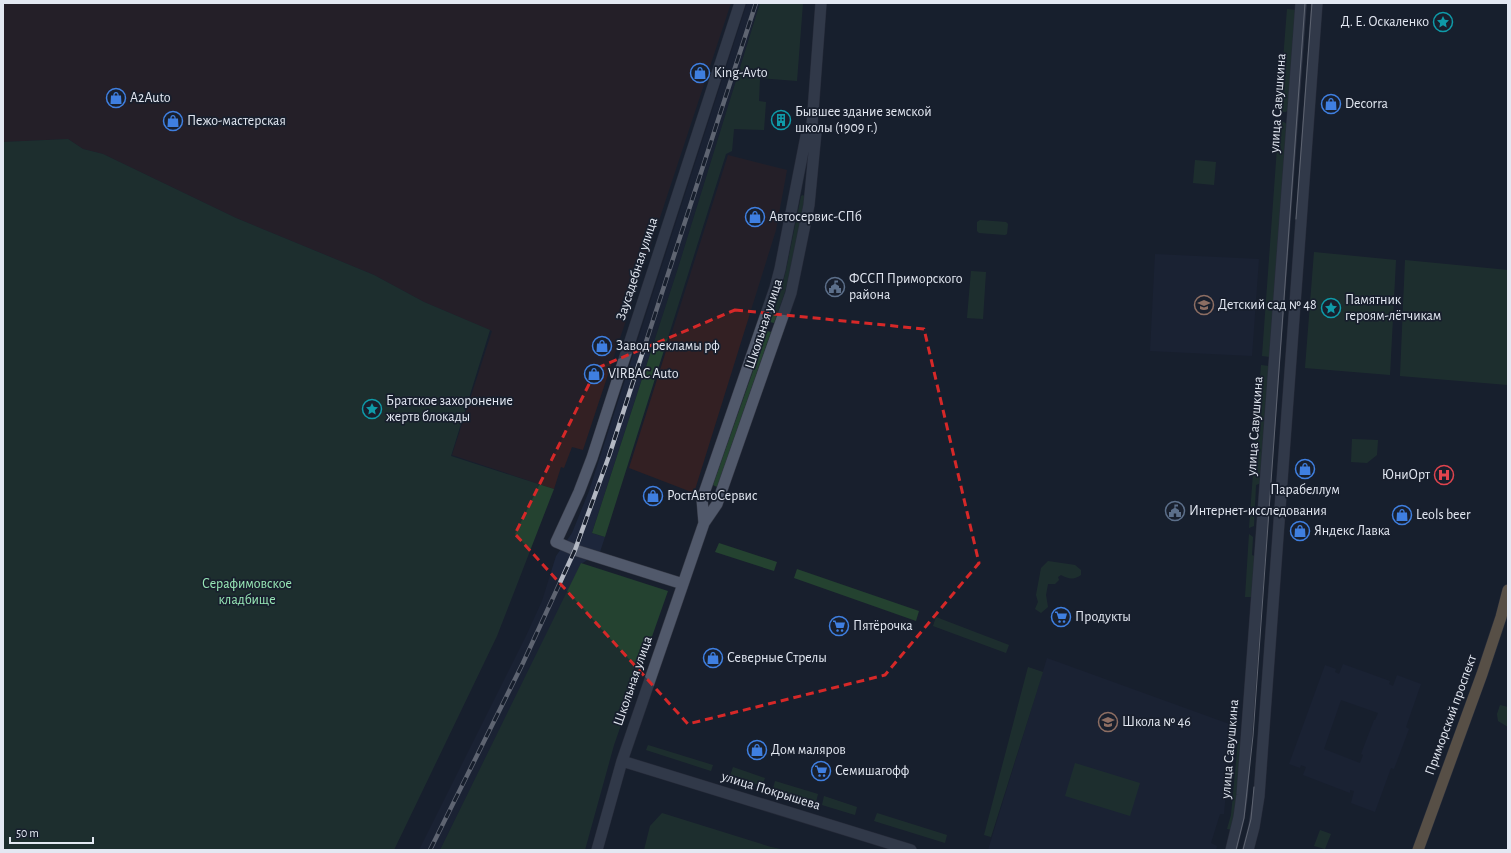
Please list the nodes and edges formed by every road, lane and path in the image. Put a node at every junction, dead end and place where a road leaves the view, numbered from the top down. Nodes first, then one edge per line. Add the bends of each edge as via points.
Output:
1 (740, 3) edge
2 (822, 3) edge
3 (1301, 3) edge
4 (1317, 3) edge
5 (812, 125) junction
6 (704, 523) junction
7 (683, 584) junction
8 (1508, 590) edge
9 (622, 761) junction
10 (597, 850) edge
11 (911, 850) edge
12 (1231, 850) edge
13 (1248, 850) edge
14 (1418, 850) edge

1 - 7 street, Заусадебная улица via 592,458 556,542
2 - 5 street, Школьная улица
3 - 12 street, улица Савушкина via 1243,787
4 - 13 street via 1259,796
5 - 6 street, Школьная улица via 807,131 775,288 702,499
5 - 6 street, Школьная улица via 816,132 809,205 791,293 717,504
6 - 7 street, Школьная улица
7 - 9 street, Школьная улица
8 - 14 main road, Приморский проспект via 1482,674
9 - 10 street, Школьная улица
9 - 11 street, улица Покрышева

